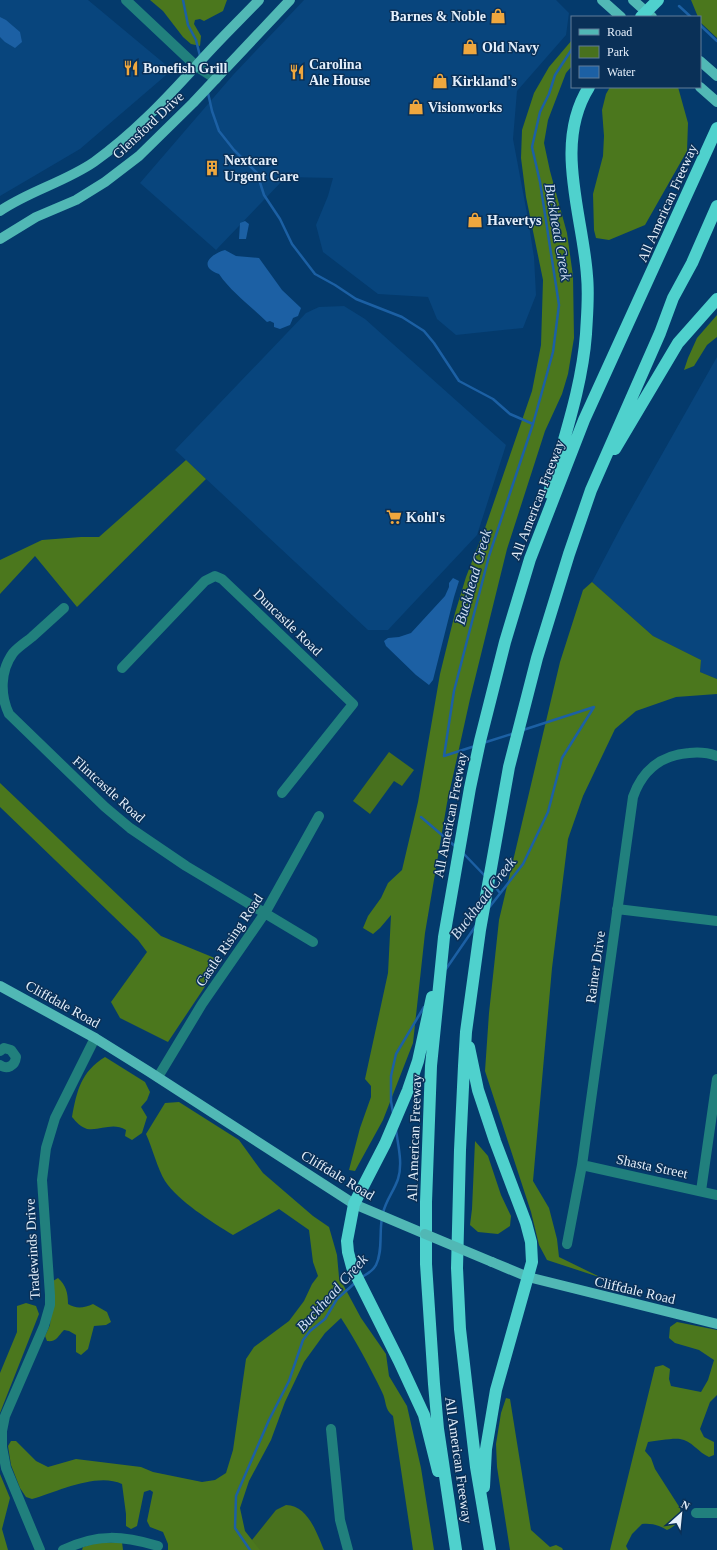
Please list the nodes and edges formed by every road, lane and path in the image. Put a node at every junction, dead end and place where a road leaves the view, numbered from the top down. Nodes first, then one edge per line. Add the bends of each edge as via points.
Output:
1 (126, 0) edge
2 (259, 0) edge
3 (290, 0) edge
4 (602, 0) edge
5 (633, 0) edge
6 (658, 0) edge
7 (646, 15) edge
8 (620, 16) edge
9 (701, 62) edge
10 (196, 66) junction
11 (717, 76) edge
12 (212, 83) junction
13 (588, 88) edge
14 (701, 88) edge
15 (717, 102) edge
16 (717, 128) edge
17 (717, 206) edge
18 (0, 212) edge
19 (0, 239) edge
20 (717, 299) edge
21 (591, 490) junction
22 (530, 559) junction
23 (64, 608) dead end
24 (122, 668) dead end
25 (717, 756) edge
26 (282, 793) dead end
27 (319, 816) dead end
28 (617, 910) junction
29 (265, 914) junction
30 (717, 921) edge
31 (444, 937) junction
32 (313, 942) dead end
33 (0, 986) edge
34 (466, 1032) junction
35 (95, 1038) junction
36 (0, 1050) edge
37 (0, 1065) edge
38 (158, 1077) junction
39 (717, 1079) edge
40 (582, 1165) junction
41 (701, 1191) junction
42 (717, 1194) edge
43 (354, 1204) junction
44 (567, 1244) dead end
45 (528, 1277) junction
46 (717, 1324) edge
47 (331, 1428) dead end
48 (482, 1504) junction
49 (449, 1507) junction
50 (696, 1513) dead end
51 (717, 1514) edge
52 (158, 1546) dead end
53 (40, 1550) edge
54 (63, 1550) edge
55 (348, 1550) edge
56 (456, 1550) edge
57 (490, 1550) edge

1 - 10 street
2 - 10 main road, Glensford Drive
3 - 12 main road, Glensford Drive
4 - 8 main road
5 - 7 main road
6 - 7 highway
9 - 11 main road
10 - 12 street
10 - 18 main road, Glensford Drive via 146,119 93,163
12 - 19 main road, Glensford Drive via 139,156 105,182 76,200 36,217
13 - 22 highway via 580,105 572,139 574,187 587,276 583,365
14 - 15 main road
16 - 22 highway, All American Freeway via 584,420
17 - 21 highway, All American Freeway via 692,263 673,298
20 - 21 highway via 678,344
21 - 34 highway, All American Freeway via 537,658 509,768 480,930
22 - 31 highway, All American Freeway via 505,642 480,741
23 - 29 street, Flintcastle Road via 9,659 2,684 4,705 9,714 130,828 181,863
24 - 26 street, Duncastle Road via 205,581 215,576 222,579 353,704
25 - 28 street, Rainer Drive via 692,752 671,756 653,766 639,782 631,808
27 - 29 street, Castle Rising Road
28 - 30 street
28 - 40 street, Rainer Drive
29 - 32 street, Flintcastle Road
29 - 38 street, Castle Rising Road via 202,1004
31 - 43 highway via 418,1061 385,1144
31 - 49 highway, All American Freeway via 430,1102 426,1264 434,1384
33 - 35 main road, Cliffdale Road
34 - 45 highway via 478,1090 530,1235 532,1262
34 - 48 highway, All American Freeway via 457,1268 460,1329
35 - 38 main road, Cliffdale Road
35 - 53 street, Tradewinds Drive via 55,1118 46,1148 42,1180 50,1305 44,1326 5,1416 2,1431 6,1468
36 - 37 street via 11,1050 16,1058 14,1064 9,1067
38 - 43 main road, Cliffdale Road
39 - 41 street
40 - 41 street, Shasta Street
40 - 44 street, Rainer Drive
41 - 42 street, Shasta Street
43 - 45 main road, Cliffdale Road, bridge
43 - 49 highway via 347,1241 352,1267 424,1415
45 - 46 main road, Cliffdale Road
45 - 48 highway via 496,1390 488,1437
47 - 55 street via 340,1520
48 - 57 highway, All American Freeway
49 - 56 highway, All American Freeway
50 - 51 street
52 - 54 street via 134,1539 107,1537 82,1542

